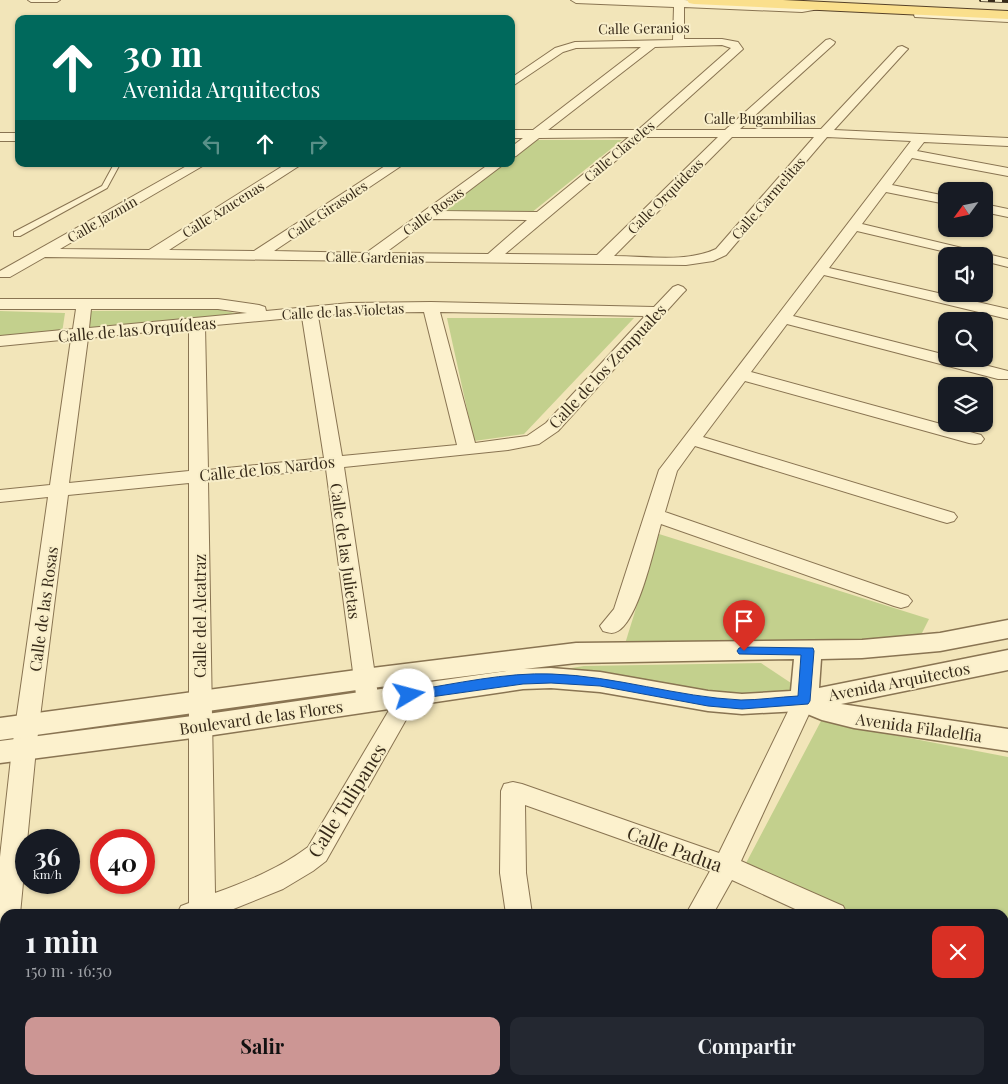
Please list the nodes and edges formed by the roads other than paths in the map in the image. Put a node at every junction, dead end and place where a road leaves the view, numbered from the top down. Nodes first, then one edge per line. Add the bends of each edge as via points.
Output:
1 (31, 0) edge
2 (57, 0) edge
3 (576, 0) edge
4 (694, 0) edge
5 (799, 0) edge
6 (631, 1) edge
7 (679, 2) edge
8 (778, 6) junction
9 (829, 8) junction
10 (1008, 10) edge
11 (1008, 15) edge
12 (1008, 19) edge
13 (830, 42) dead end
14 (653, 43) junction
15 (678, 43) junction
16 (730, 43) joint
17 (902, 48) dead end
18 (515, 81) edge
19 (730, 132) junction
20 (824, 132) junction
21 (642, 133) junction
22 (515, 134) edge
23 (537, 134) junction
24 (1008, 142) edge
25 (914, 146) junction
26 (515, 150) edge
27 (115, 167) edge
28 (194, 167) edge
29 (290, 167) edge
30 (392, 167) edge
31 (493, 167) edge
32 (1008, 172) edge
33 (882, 188) junction
34 (938, 198) edge
35 (993, 210) edge
36 (1008, 213) edge
37 (428, 215) junction
38 (540, 216) junction
39 (853, 226) junction
40 (17, 234) dead end
41 (940, 247) edge
42 (42, 253) junction
43 (151, 255) junction
44 (257, 256) junction
45 (370, 257) junction
46 (708, 258) joint
47 (491, 259) junction
48 (601, 260) junction
49 (993, 260) edge
50 (1008, 263) edge
51 (820, 270) junction
52 (5, 274) dead end
53 (678, 290) dead end
54 (0, 304) edge
55 (84, 305) junction
56 (431, 307) junction
57 (309, 311) junction
58 (657, 312) junction
59 (1008, 314) edge
60 (273, 315) junction
61 (783, 318) junction
62 (198, 324) junction
63 (80, 334) junction
64 (0, 341) edge
65 (740, 374) junction
66 (1004, 375) dead end
67 (691, 439) junction
68 (975, 439) dead end
69 (533, 440) joint
70 (467, 448) junction
71 (334, 461) junction
72 (198, 475) junction
73 (59, 490) junction
74 (0, 496) edge
75 (655, 515) junction
76 (947, 516) dead end
77 (901, 601) dead end
78 (611, 626) dead end
79 (1008, 629) edge
80 (808, 651) junction
81 (1008, 660) edge
82 (523, 670) junction
83 (407, 685) junction
84 (366, 690) junction
85 (804, 701) junction
86 (200, 714) junction
87 (13, 739) edge
88 (1008, 740) edge
89 (726, 866) junction
90 (7, 909) edge
91 (196, 909) edge
92 (201, 909) edge
93 (518, 909) edge
94 (702, 909) edge
95 (823, 909) edge

1 - 2 lane
3 - 6 street
4 - 8 main road
5 - 10 main road
6 - 7 street
7 - 8 street
7 - 15 street
8 - 9 main road
9 - 11 main road
9 - 12 street
13 - 19 street, Calle Orquídeas
14 - 15 street, Calle Geranios
14 - 18 street, Calle Geranios via 585,44 559,50
14 - 23 street
15 - 16 street, Calle Geranios
16 - 21 street, Calle Claveles via 737,48
17 - 20 street, Calle Carmelitas
19 - 20 street, Calle Bugambilias
19 - 21 street, Calle Bugambilias
19 - 48 street, Calle Orquídeas
20 - 25 street, Calle Bugambilias
20 - 46 street, Calle Carmelitas via 721,252
21 - 23 street, Calle Bugambilias
21 - 38 street, Calle Claveles
22 - 23 street, Calle Bugambilias
23 - 26 street
24 - 25 street, Calle Bugambilias
25 - 32 street
25 - 33 street
27 - 40 lane via 105,187
28 - 42 street, Calle Jazmín
29 - 43 street, Calle Azucenas
30 - 44 street, Calle Girasoles
31 - 37 street, Calle Rosas
33 - 34 street
33 - 39 street
35 - 36 street
37 - 38 street
37 - 45 street, Calle Rosas
38 - 47 street, Calle Claveles
39 - 41 street
39 - 51 street
42 - 43 street, Calle Gardenias
42 - 52 street, Calle Jazmín
43 - 44 street, Calle Gardenias
44 - 45 street, Calle Gardenias
45 - 47 street, Calle Gardenias
46 - 48 street, Calle Gardenias via 686,261
47 - 48 street, Calle Gardenias
49 - 50 street
51 - 59 street
51 - 61 street
53 - 58 street, Calle de los Zempuales
54 - 55 street, Calle de las Violetas
55 - 60 street, Calle de las Violetas via 218,304
55 - 63 street, Calle de las Rosas
56 - 57 street, Calle de las Violetas
56 - 58 street, Calle de las Violetas
56 - 70 street
57 - 60 street, Calle de las Violetas
57 - 71 street, Calle de las Julietas
58 - 69 street, Calle de los Zempuales via 552,427
60 - 62 street, Calle de las Orquídeas
61 - 65 street
61 - 66 street
62 - 63 street, Calle de las Orquídeas
62 - 72 street, Calle del Alcatraz
63 - 64 street, Calle de las Orquídeas
63 - 73 street, Calle de las Rosas
65 - 67 street
65 - 68 street
67 - 75 street via 668,470
67 - 76 street
69 - 70 street, Calle de los Nardos
70 - 71 street, Calle de los Nardos
71 - 72 street, Calle de los Nardos
71 - 84 street, Calle de las Julietas
72 - 73 street, Calle de los Nardos
72 - 86 street, Calle del Alcatraz
73 - 74 street, Calle de los Nardos
73 - 87 street, Calle de las Rosas
75 - 77 street
75 - 78 street via 624,612
79 - 80 street, Avenida Arquitectos via 913,645
80 - 82 street, Avenida Arquitectos via 576,653
80 - 85 street
81 - 85 street, Avenida Arquitectos
82 - 83 street, Boulevard de las Flores
82 - 85 street, Avenida Arquitectos via 551,678 600,682 708,701 742,704
83 - 84 street, Boulevard de las Flores
83 - 92 street, Calle Tulipanes via 317,854 289,874
84 - 86 street, Boulevard de las Flores
85 - 88 street, Avenida Filadelfia via 833,713
85 - 89 street
86 - 87 street, Boulevard de las Flores
86 - 91 street, Calle del Alcatraz
87 - 90 street, Calle de las Rosas
89 - 93 street, Calle Padua via 513,791 513,873
89 - 94 street
89 - 95 street, Calle Padua

